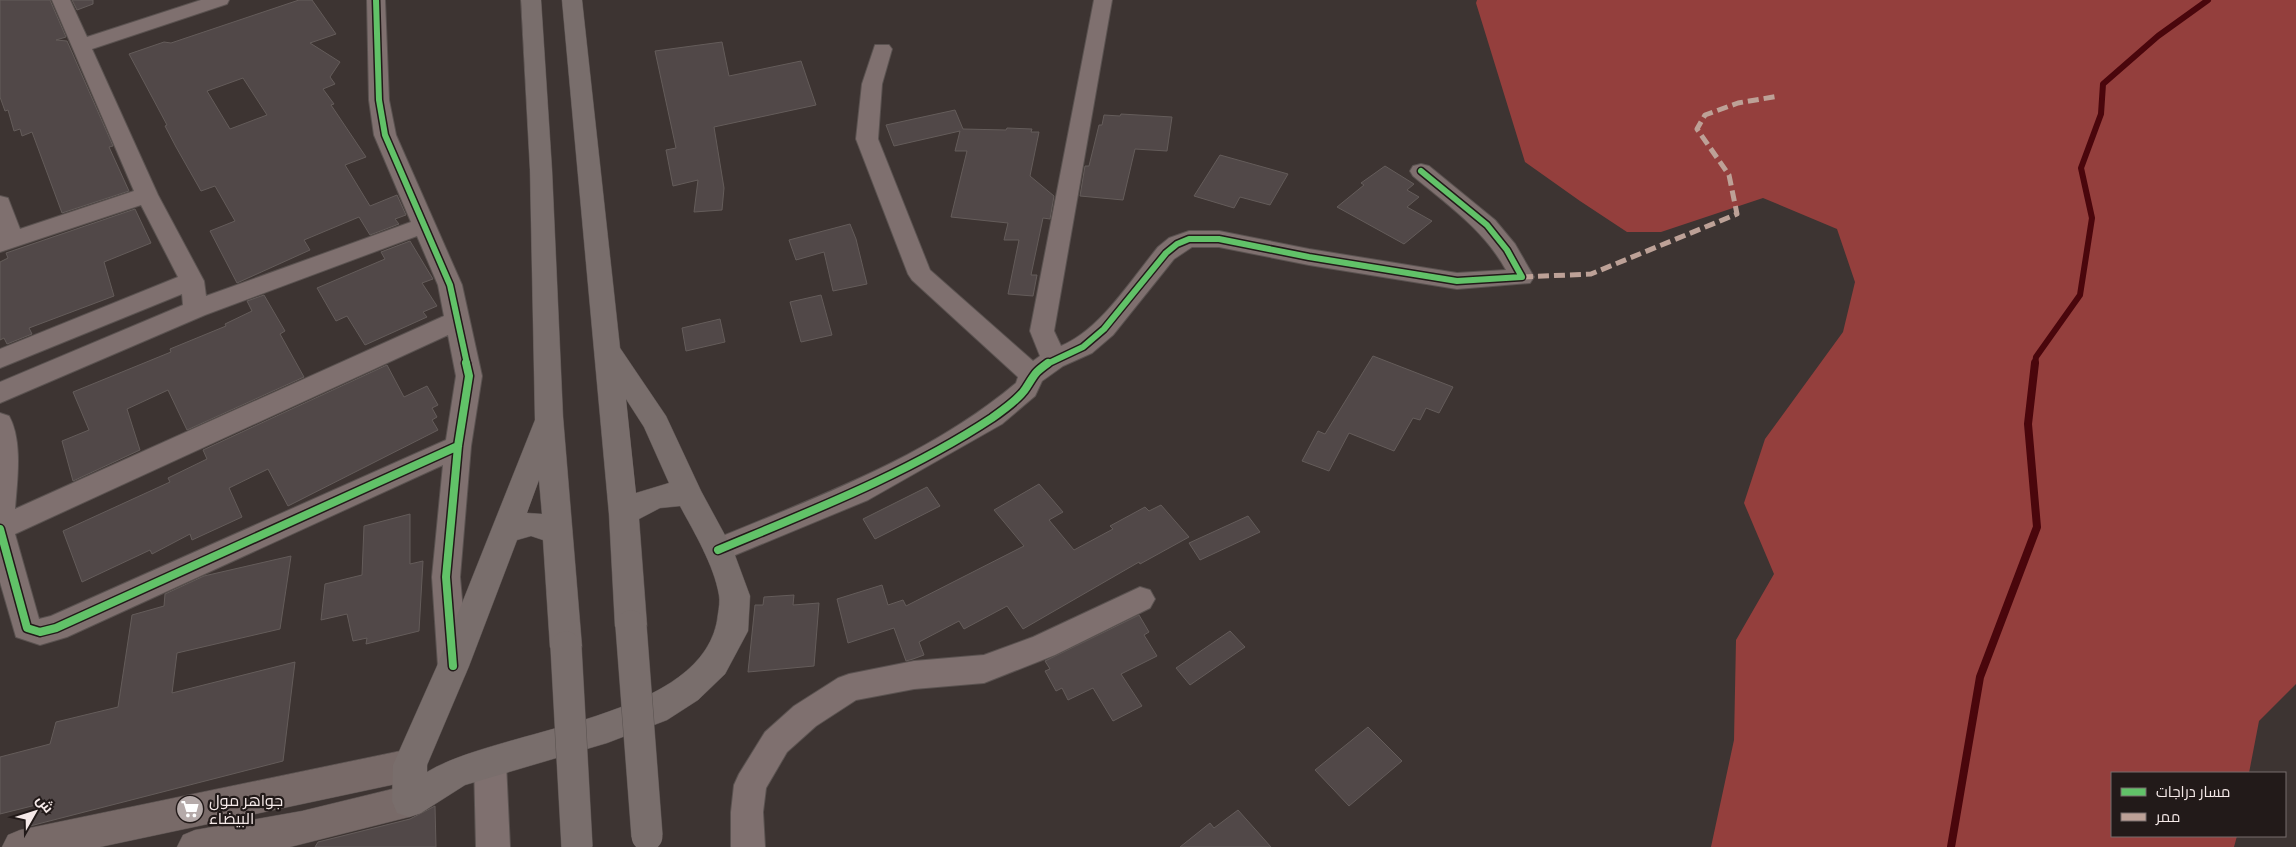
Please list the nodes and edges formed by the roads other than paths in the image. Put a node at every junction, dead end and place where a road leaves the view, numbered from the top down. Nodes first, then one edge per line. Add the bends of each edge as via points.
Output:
1 (61, 0) edge
2 (220, 0) edge
3 (376, 0) edge
4 (531, 0) edge
5 (572, 0) edge
6 (1103, 0) edge
7 (81, 46) junction
8 (882, 49) dead end
9 (1421, 172) dead end
10 (147, 195) junction
11 (0, 202) edge
12 (423, 226) junction
13 (6, 242) edge
14 (192, 281) junction
15 (196, 309) junction
16 (459, 320) junction
17 (607, 349) junction
18 (0, 359) edge
19 (1054, 359) junction
20 (1032, 376) junction
21 (0, 393) edge
22 (548, 418) junction
23 (0, 423) edge
24 (458, 446) junction
25 (688, 494) junction
26 (624, 514) junction
27 (0, 528) edge
28 (505, 532) junction
29 (556, 533) junction
30 (718, 550) junction
31 (1140, 599) dead end
32 (453, 666) junction
33 (490, 762) junction
34 (410, 765) junction
35 (457, 772) junction
36 (409, 801) junction
37 (301, 837) edge
38 (647, 841) edge
39 (20, 847) edge
40 (195, 847) edge
41 (493, 847) edge
42 (577, 847) edge
43 (748, 847) edge

1 - 7 street
2 - 7 street
3 - 12 street via 379,100 385,135
4 - 22 highway via 541,170
5 - 17 highway
6 - 19 street via 1042,331
7 - 10 street
8 - 20 street via 872,84 867,139 920,274
9 - 19 street via 1486,225 1507,250 1522,277 1457,281 1219,239 1189,239 1166,253 1097,335 1083,347
10 - 13 street
10 - 14 street
11 - 13 street
12 - 15 street
12 - 16 street via 450,285
14 - 15 street
14 - 18 street
15 - 21 street
16 - 24 street via 470,376
16 - 27 street
17 - 25 highway via 656,423
17 - 26 highway
19 - 20 street
20 - 30 street via 1026,389 992,417 944,446 858,492
22 - 28 highway
22 - 29 highway
23 - 27 street via 5,464
24 - 27 street via 56,628 40,632 27,628
24 - 32 street via 446,578
25 - 26 highway via 653,497
25 - 30 highway
26 - 38 highway, bridge
28 - 29 highway via 538,523
28 - 32 highway
29 - 42 highway, bridge
30 - 33 highway via 735,596 732,631 714,664 687,690 655,710 607,728
31 - 43 street via 1044,646 984,669 914,675 849,688 805,716 776,742 750,785
32 - 34 highway
33 - 35 highway
33 - 41 street
34 - 35 highway
34 - 36 highway
34 - 39 main road
35 - 36 highway
36 - 37 main road
37 - 40 main road

